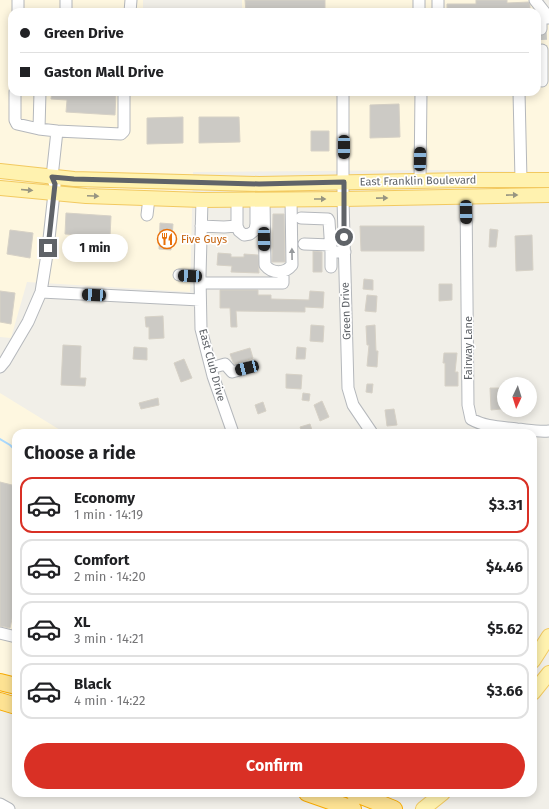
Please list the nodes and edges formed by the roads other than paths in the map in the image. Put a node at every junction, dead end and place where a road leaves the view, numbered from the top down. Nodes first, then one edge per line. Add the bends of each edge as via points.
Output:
1 (538, 4) edge
2 (549, 18) edge
3 (542, 50) tunnel mouth
4 (543, 81) edge
5 (15, 96) edge
6 (40, 96) edge
7 (124, 96) edge
8 (343, 96) edge
9 (421, 96) edge
10 (518, 96) edge
11 (39, 129) junction
12 (56, 131) junction
13 (0, 171) edge
14 (52, 177) junction
15 (521, 180) junction
16 (549, 180) edge
17 (420, 181) junction
18 (344, 182) junction
19 (0, 188) edge
20 (54, 193) junction
21 (549, 195) edge
22 (466, 196) junction
23 (149, 198) junction
24 (291, 199) junction
25 (343, 199) junction
26 (202, 200) junction
27 (237, 200) junction
28 (260, 200) junction
29 (147, 215) dead end
30 (301, 218) dead end
31 (201, 226) junction
32 (236, 226) junction
33 (304, 244) dead end
34 (331, 248) junction
35 (345, 252) junction
36 (331, 267) dead end
37 (283, 272) junction
38 (179, 275) dead end
39 (200, 280) junction
40 (41, 292) junction
41 (200, 300) junction
42 (0, 367) edge
43 (211, 368) junction
44 (247, 368) dead end
45 (231, 429) edge
46 (369, 429) edge
47 (525, 429) edge
48 (537, 430) edge
49 (549, 431) edge
50 (0, 633) edge
51 (549, 636) edge
52 (12, 637) edge
53 (537, 655) edge
54 (549, 673) edge
55 (0, 682) edge
56 (12, 685) edge
57 (537, 688) edge
58 (0, 701) edge
59 (12, 705) edge
60 (0, 708) edge
61 (12, 710) edge
62 (318, 797) edge
63 (364, 797) edge
64 (438, 797) edge
65 (0, 804) edge
66 (425, 807) edge
67 (9, 809) edge
68 (352, 809) edge
69 (394, 809) edge

1 - 2 street
3 - 4 street
5 - 11 street via 16,124
6 - 11 street
7 - 12 street via 124,131 121,134
8 - 18 street, Green Drive
9 - 17 street
10 - 15 street
11 - 12 street
12 - 14 street
13 - 14 main road, East Franklin Boulevard
14 - 18 main road, East Franklin Boulevard via 259,184
14 - 20 street via 55,184
15 - 16 main road, East Franklin Boulevard
15 - 17 main road, East Franklin Boulevard
17 - 18 main road, East Franklin Boulevard
18 - 25 street, Green Drive
19 -> 20 main road, East Franklin Boulevard
20 -> 23 main road, East Franklin Boulevard
20 - 40 street
22 -> 21 main road, East Franklin Boulevard
25 -> 22 main road, East Franklin Boulevard
22 - 47 street, Fairway Lane via 468,405 471,419 477,423
23 - 26 main road, East Franklin Boulevard
23 - 29 street
24 -> 25 main road, East Franklin Boulevard
24 - 28 main road, East Franklin Boulevard
37 -> 24 street via 292,265
25 - 35 street, Green Drive
26 - 27 main road, East Franklin Boulevard
26 - 31 street, East Club Drive
27 - 28 main road, East Franklin Boulevard
27 - 32 street
28 - 32 street via 255,230 244,235
28 - 37 street via 265,265 274,272
30 - 34 street via 330,221
31 - 32 street
31 - 39 street, East Club Drive
33 - 34 street
34 - 35 street
34 - 36 street
35 - 46 street, Green Drive via 348,388 353,405
37 - 39 street via 283,283
38 - 39 street
39 - 41 street, East Club Drive
40 - 41 street
40 - 42 street via 28,322
41 - 43 street, East Club Drive via 201,329
43 - 44 street via 225,364 232,372
43 - 45 street, East Club Drive
48 - 49 street, Fairway Lane
50 - 52 street
51 - 53 main road
54 - 57 main road
55 - 56 highway
58 - 59 highway
60 - 61 highway
62 - 68 highway
63 - 69 highway
64 - 66 main road
65 - 67 street

